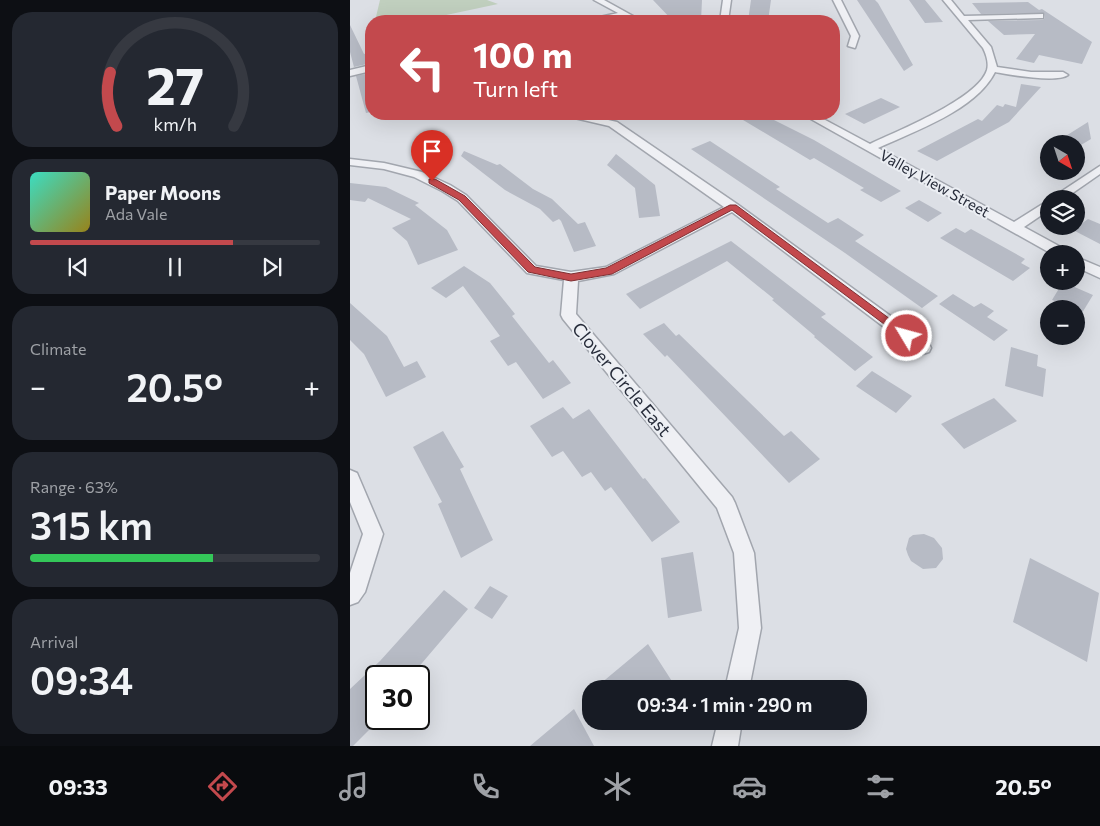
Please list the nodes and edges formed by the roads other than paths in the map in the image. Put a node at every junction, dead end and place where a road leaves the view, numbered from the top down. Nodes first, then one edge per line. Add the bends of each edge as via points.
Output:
1 (598, 0) edge
2 (727, 0) edge
3 (837, 0) edge
4 (948, 0) edge
5 (625, 14) joint
6 (621, 15) edge
7 (725, 15) edge
8 (1040, 16) dead end
9 (963, 18) junction
10 (852, 46) dead end
11 (365, 69) edge
12 (992, 69) junction
13 (350, 73) edge
14 (1063, 75) dead end
15 (596, 120) edge
16 (818, 120) edge
17 (870, 148) junction
18 (350, 162) edge
19 (1100, 169) edge
20 (1069, 190) edge
21 (733, 206) junction
22 (1040, 210) edge
23 (1015, 227) junction
24 (1047, 245) edge
25 (1085, 266) edge
26 (1100, 273) edge
27 (571, 277) junction
28 (923, 348) dead end
29 (350, 479) edge
30 (350, 594) edge
31 (739, 680) edge
32 (728, 730) edge
33 (725, 746) edge

1 - 5 street
2 - 7 street
3 - 10 street via 855,36
4 - 9 street
5 - 6 street
8 - 9 street
9 - 12 street via 987,47
11 - 13 street
12 - 14 street via 1031,75
12 - 17 street via 972,96
15 - 21 street via 613,124
16 - 17 street, Valley View Street
17 - 23 street, Valley View Street
18 - 27 street via 418,174 446,188 462,198 532,270
19 - 20 street
21 - 27 street via 609,271
21 - 28 street
22 - 23 street
23 - 24 street, Valley View Street
25 - 26 street
27 - 31 street, Clover Circle East via 568,315 724,503 744,553 750,628
29 - 30 street via 373,534 357,584
32 - 33 street

